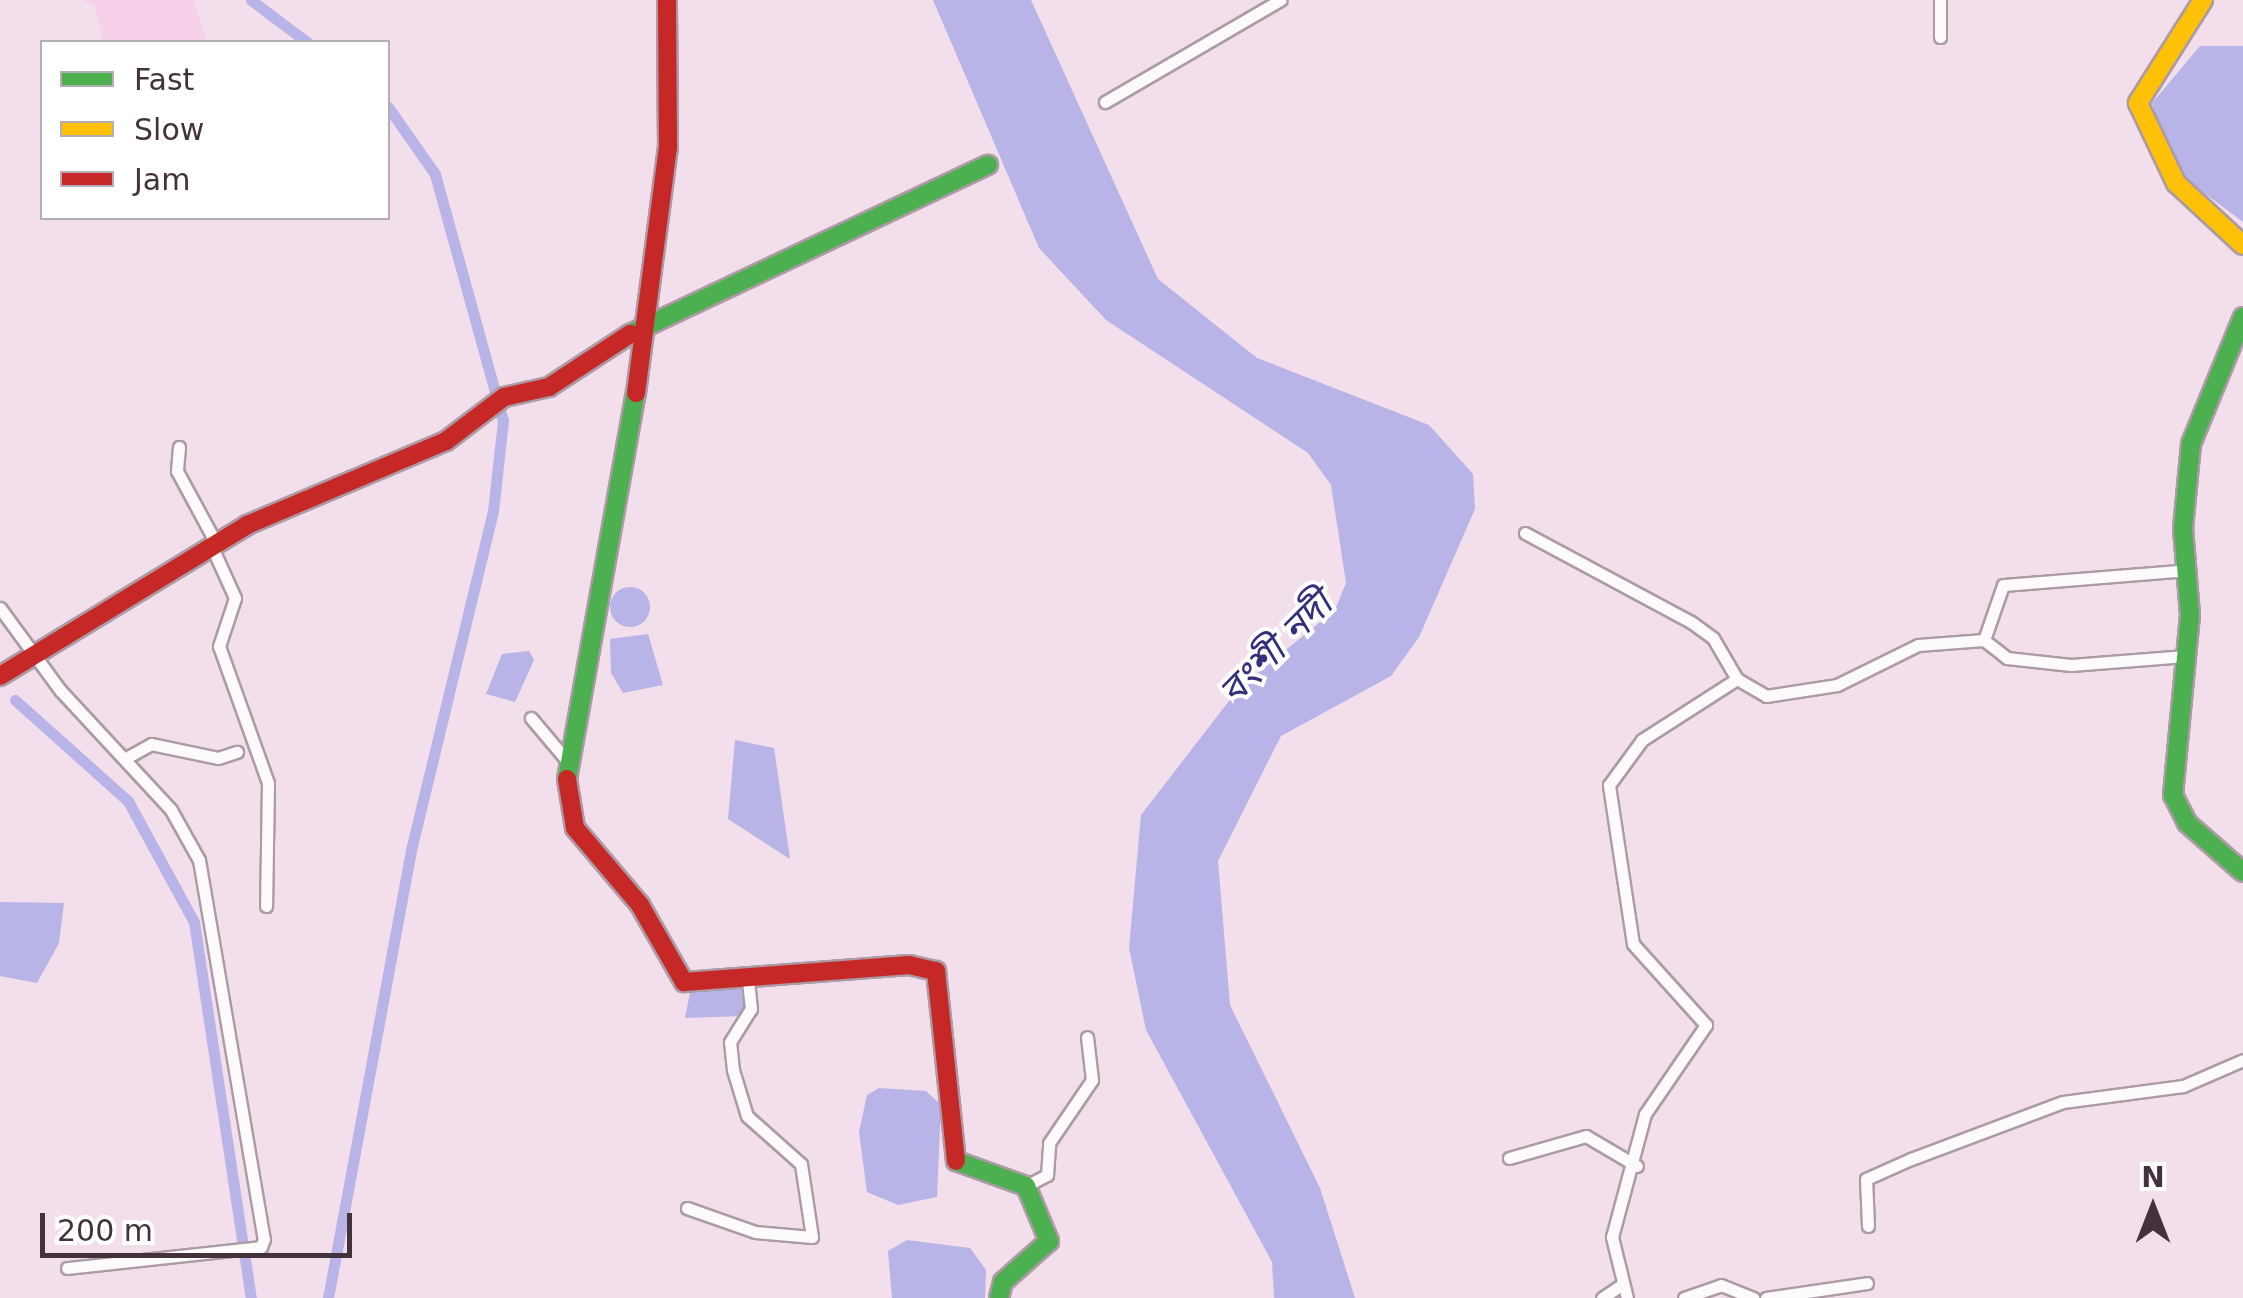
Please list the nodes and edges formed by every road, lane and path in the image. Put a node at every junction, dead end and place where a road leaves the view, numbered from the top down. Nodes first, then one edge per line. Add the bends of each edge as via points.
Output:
1 (667, 0) edge
2 (1280, 0) edge
3 (1940, 0) edge
4 (2203, 0) edge
5 (1940, 38) dead end
6 (1105, 102) dead end
7 (988, 165) dead end
8 (2243, 245) edge
9 (2243, 316) edge
10 (643, 325) junction
11 (179, 447) dead end
12 (1525, 533) dead end
13 (214, 544) junction
14 (2188, 570) junction
15 (0, 608) edge
16 (1984, 640) junction
17 (2186, 656) junction
18 (36, 658) junction
19 (0, 676) edge
20 (1737, 679) junction
21 (531, 718) dead end
22 (237, 752) dead end
23 (126, 758) junction
24 (568, 762) junction
25 (2243, 872) edge
26 (266, 906) dead end
27 (748, 978) junction
28 (1088, 1038) dead end
29 (2243, 1060) edge
30 (1509, 1158) dead end
31 (1637, 1166) junction
32 (1026, 1186) junction
33 (687, 1208) dead end
34 (1868, 1226) dead end
35 (67, 1268) dead end
36 (1867, 1283) dead end
37 (1620, 1286) junction
38 (999, 1298) edge
39 (1602, 1298) edge
40 (1627, 1298) edge
41 (1684, 1298) edge
42 (1753, 1298) edge
43 (1766, 1298) edge

1 - 10 street via 674,68
2 - 6 street
3 - 5 street
4 - 8 street via 2195,24 2144,80 2138,103 2176,184
7 - 10 street
9 - 14 street via 2195,426 2183,500
10 - 13 street via 549,387 504,398 474,421
10 - 24 street via 596,653
11 - 13 street via 177,471
12 - 20 street via 1691,622 1713,638
13 - 18 street
13 - 26 street via 235,598 218,646 268,783
14 - 16 street via 2003,586
14 - 17 street
15 - 18 street
16 - 17 street via 2008,658 2071,664
16 - 20 street via 1918,645 1837,685 1788,696
17 - 25 street via 2174,795 2187,823
18 - 19 street
18 - 23 street
20 - 31 street via 1642,740 1609,785 1633,944 1706,1025 1651,1100
21 - 24 street
22 - 23 street via 218,758 145,744
23 - 35 street via 171,810 206,886 264,1244
24 - 27 street via 575,828 640,905 684,982
27 - 32 street via 909,964 936,971 954,1158 966,1171
27 - 33 street via 750,1018 730,1042 736,1082 752,1122 802,1164 812,1237 755,1232
28 - 32 street via 1092,1080 1049,1143 1047,1174
29 - 34 street via 2182,1086 2063,1102 1911,1159 1866,1179
30 - 31 street via 1586,1136
31 - 37 street via 1612,1237
32 - 38 street via 1049,1241 1003,1282
36 - 43 street
37 - 39 street
37 - 40 street
41 - 42 street via 1721,1286

